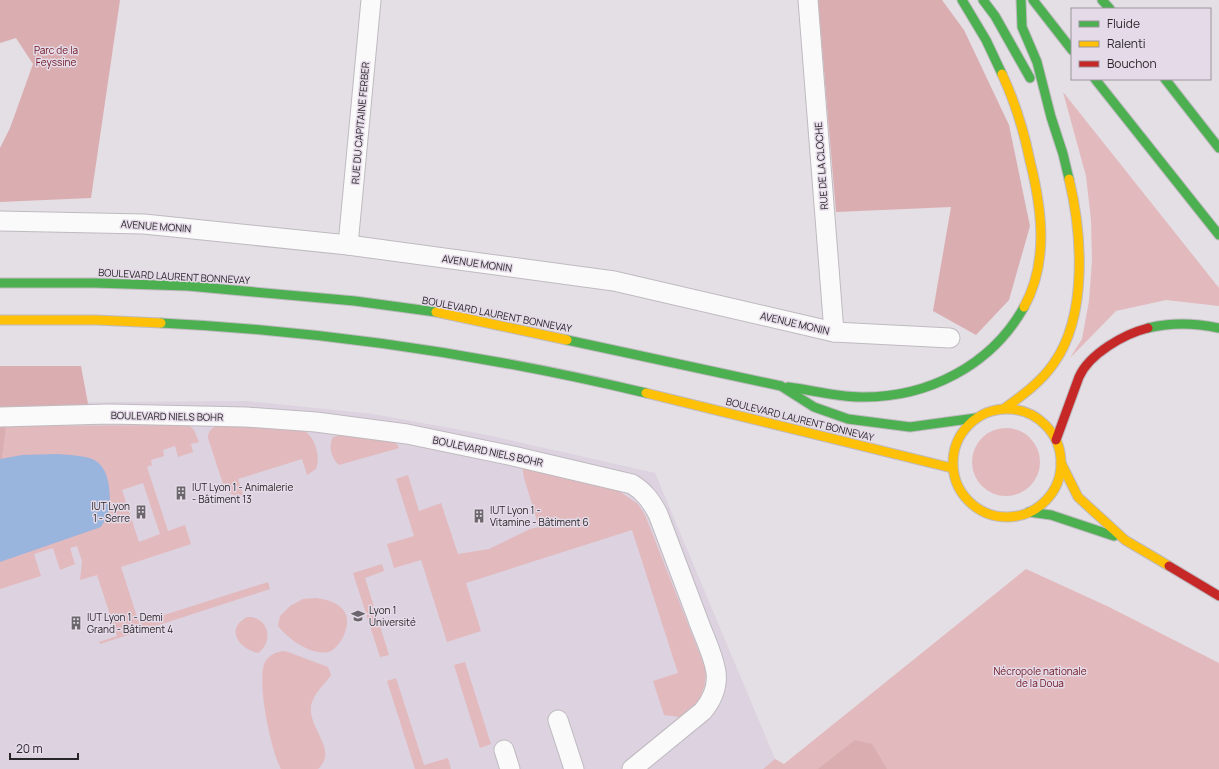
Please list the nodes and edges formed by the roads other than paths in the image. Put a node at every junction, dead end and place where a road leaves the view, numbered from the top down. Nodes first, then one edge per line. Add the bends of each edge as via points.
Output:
1 (371, 0) edge
2 (808, 0) edge
3 (962, 0) edge
4 (983, 0) edge
5 (1021, 0) edge
6 (1033, 0) edge
7 (1102, 0) edge
8 (1109, 8) edge
9 (1071, 49) edge
10 (1096, 80) edge
11 (1167, 80) edge
12 (1051, 117) junction
13 (1219, 148) edge
14 (0, 221) edge
15 (1219, 235) edge
16 (348, 246) junction
17 (0, 283) edge
18 (0, 320) edge
19 (1219, 328) edge
20 (834, 332) junction
21 (950, 338) dead end
22 (781, 386) junction
23 (1005, 408) junction
24 (0, 417) edge
25 (976, 418) junction
26 (1056, 440) junction
27 (1061, 463) junction
28 (952, 468) junction
29 (1029, 512) junction
30 (1125, 540) junction
31 (1219, 596) edge
32 (558, 720) dead end
33 (504, 750) dead end
34 (510, 769) edge
35 (574, 769) edge
36 (632, 769) edge

1 - 16 street, RUE DU CAPITAINE FERBER
2 - 20 street, RUE DE LA CLOCHE
3 - 22 main road via 976,20 996,61 1027,143 1041,216 1038,262 1029,296 1018,317 988,352 951,378 918,390 868,397
4 - 12 main road via 1017,53
5 - 12 main road via 1023,29 1038,65
6 - 9 main road
7 - 8 main road
10 - 15 main road
11 - 13 main road
12 - 23 main road via 1065,160 1073,198 1078,237 1076,308 1069,334 1051,368
14 - 16 street, AVENUE MONIN via 144,224
16 - 20 street, AVENUE MONIN via 614,281
17 - 22 main road, BOULEVARD LAURENT BONNEVAY via 188,286 355,301 434,312
18 - 28 main road, BOULEVARD LAURENT BONNEVAY via 103,320 250,328 445,352 615,386
19 - 26 main road via 1188,322 1168,323 1129,334 1110,346 1094,357 1081,372
20 - 21 street, AVENUE MONIN
22 - 25 main road, BOULEVARD LAURENT BONNEVAY via 814,407 848,419 910,426 946,424
23 - 25 main road, BOULEVARD LAURENT BONNEVAY via 990,411
23 - 26 main road, BOULEVARD LAURENT BONNEVAY via 1021,410 1035,417 1047,427
24 - 36 street, BOULEVARD NIELS BOHR via 132,415 246,417 316,422 407,434 632,484 642,490 658,514 716,672 714,693 703,711
25 - 28 main road, BOULEVARD LAURENT BONNEVAY via 965,427 957,439
26 - 27 main road, BOULEVARD LAURENT BONNEVAY
27 - 29 main road, BOULEVARD LAURENT BONNEVAY via 1060,475 1050,496
27 - 30 main road via 1078,496
28 - 29 main road, BOULEVARD LAURENT BONNEVAY via 960,492 979,510 1004,517
29 - 30 main road via 1051,515
30 - 31 main road
32 - 35 street
33 - 34 street

